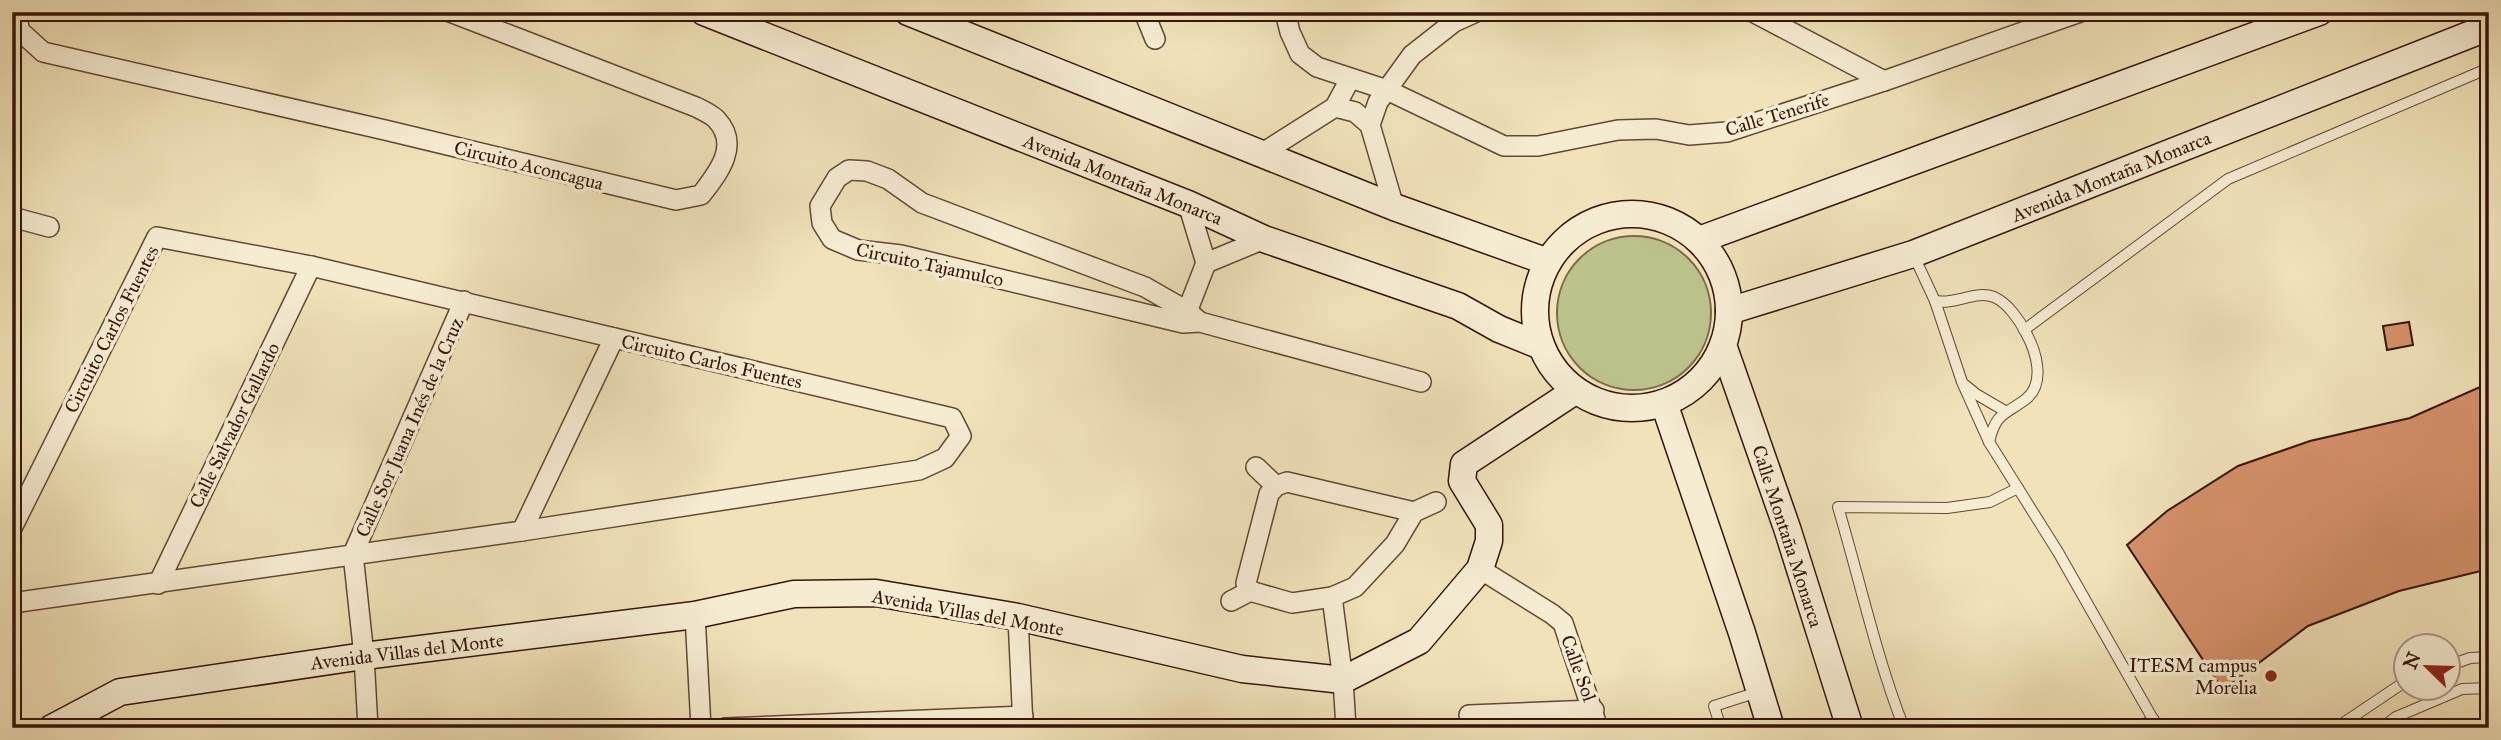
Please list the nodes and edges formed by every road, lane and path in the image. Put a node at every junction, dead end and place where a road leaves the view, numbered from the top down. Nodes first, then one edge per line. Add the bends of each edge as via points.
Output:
1 (15, 12) edge
2 (450, 12) edge
3 (704, 12) edge
4 (908, 12) edge
5 (1144, 12) edge
6 (1285, 12) edge
7 (1476, 12) edge
8 (1752, 12) edge
9 (2080, 12) edge
10 (2319, 12) edge
11 (2039, 20) edge
12 (2489, 27) edge
13 (1156, 39) dead end
14 (2489, 68) edge
15 (1350, 79) junction
16 (1884, 81) junction
17 (1387, 90) junction
18 (1335, 107) junction
19 (1370, 125) junction
20 (1261, 154) junction
21 (1188, 204) junction
22 (1394, 207) junction
23 (12, 217) edge
24 (49, 227) dead end
25 (1264, 239) junction
26 (1699, 240) junction
27 (1913, 254) junction
28 (1548, 262) junction
29 (1206, 263) junction
30 (311, 266) junction
31 (464, 301) junction
32 (1935, 301) junction
33 (1729, 311) junction
34 (1190, 319) junction
35 (2025, 330) junction
36 (614, 338) junction
37 (1723, 345) junction
38 (1541, 346) junction
39 (1421, 382) dead end
40 (1962, 382) junction
41 (1575, 391) junction
42 (1664, 403) junction
43 (2005, 411) junction
44 (1989, 442) junction
45 (1256, 467) dead end
46 (1276, 486) junction
47 (2018, 488) junction
48 (1436, 502) dead end
49 (1414, 512) junction
50 (12, 528) edge
51 (522, 531) junction
52 (353, 554) junction
53 (1480, 569) junction
54 (158, 584) junction
55 (1250, 591) junction
56 (1332, 597) junction
57 (1231, 601) dead end
58 (12, 603) edge
59 (695, 615) junction
60 (1018, 617) junction
61 (364, 656) junction
62 (2489, 657) edge
63 (2462, 661) edge
64 (1343, 680) junction
65 (2489, 688) edge
66 (2392, 690) edge
67 (1760, 691) junction
68 (1469, 715) dead end
69 (1596, 719) edge
70 (1023, 722) edge
71 (2156, 724) edge
72 (52, 728) edge
73 (368, 728) edge
74 (701, 728) edge
75 (725, 728) edge
76 (1346, 728) edge
77 (1721, 728) edge
78 (1771, 728) edge
79 (1850, 728) edge
80 (1904, 728) edge
81 (2134, 728) edge
82 (2336, 728) edge
83 (2382, 728) edge

1 - 2 street, Circuito Aconcagua via 20,31 43,51 677,200 701,195 719,171 727,156 724,133 716,119 696,107
3 - 21 main road, Avenida Montaña Monarca
4 - 20 main road
5 - 13 street
6 - 15 street, Calle Tenerife via 1300,54 1317,67
7 - 17 street via 1454,22 1412,55
8 - 16 street
9 - 11 street, Calle Tenerife
10 - 26 main road
11 - 16 street, Calle Tenerife
12 - 27 main road, Avenida Montaña Monarca
14 - 35 lane via 2228,178
15 - 17 street, Calle Tenerife
15 - 18 street
16 - 17 street, Calle Tenerife via 1727,132 1689,135 1656,129 1618,130 1538,146 1504,146
17 - 19 street
18 - 19 street via 1356,112
18 - 20 street
19 - 22 street
20 - 22 main road
21 - 25 main road, Avenida Montaña Monarca
21 - 29 street
22 - 28 main road
23 - 24 street
25 - 29 street
25 - 38 main road, Avenida Montaña Monarca via 1458,306
26 - 28 main road via 1676,224 1648,215 1619,215 1591,223 1566,240
26 - 33 main road via 1716,261 1726,285
27 - 32 lane
27 - 33 main road, Avenida Montaña Monarca
28 - 38 main road via 1537,289 1535,318
29 - 34 street
30 - 31 street, Circuito Carlos Fuentes
30 - 50 street, Circuito Carlos Fuentes via 157,237
30 - 54 street, Calle Salvador Gallardo
31 - 36 street, Circuito Carlos Fuentes
31 - 52 street, Calle Sor Juana Inés de la Cruz
32 - 35 lane via 1993,297 2005,304
32 - 40 lane
33 - 37 main road
34 - 34 street, Circuito Tajamulco via 1145,287 922,203 888,178 867,171 849,170 837,178 820,206 822,223 832,239 858,250
34 - 39 street, Circuito Tajamulco
35 - 43 lane via 2036,353 2037,380 2029,397
36 - 51 street
36 - 51 street, Circuito Carlos Fuentes via 952,418 961,436 945,458 919,471
37 - 42 main road via 1710,370 1689,390
37 - 79 main road, Calle Montaña Monarca
38 - 41 main road via 1555,371
40 - 43 lane
40 - 44 lane
41 - 42 main road via 1603,405 1623,408
41 - 53 main road via 1464,464 1462,481 1489,526
42 - 67 main road
43 - 44 lane
44 - 47 lane
45 - 46 street
46 - 49 street via 1287,482
46 - 55 street via 1269,494 1246,583
47 - 71 lane
47 - 80 lane via 1990,502 1947,508 1838,507
48 - 49 street
49 - 56 street via 1395,544 1356,587
51 - 52 street, Circuito Carlos Fuentes
52 - 54 street, Circuito Carlos Fuentes
52 - 61 street
53 - 64 main road via 1419,642
53 - 69 street, Calle Sol via 1563,623
54 - 58 street, Circuito Carlos Fuentes
55 - 56 street via 1292,603
55 - 57 street
56 - 64 street
59 - 60 main road, Avenida Villas del Monte via 794,594 876,593
59 - 61 main road, Avenida Villas del Monte
59 - 74 street
60 - 64 main road, Avenida Villas del Monte via 1241,670
60 - 70 street
61 - 72 main road, Avenida Villas del Monte via 120,692
61 - 73 street
62 - 63 lane
64 - 76 street
65 - 83 lane via 2462,688 2396,717
66 - 82 lane
67 - 77 lane via 1714,706
67 - 78 main road
68 - 69 street
70 - 75 street
71 - 81 lane

